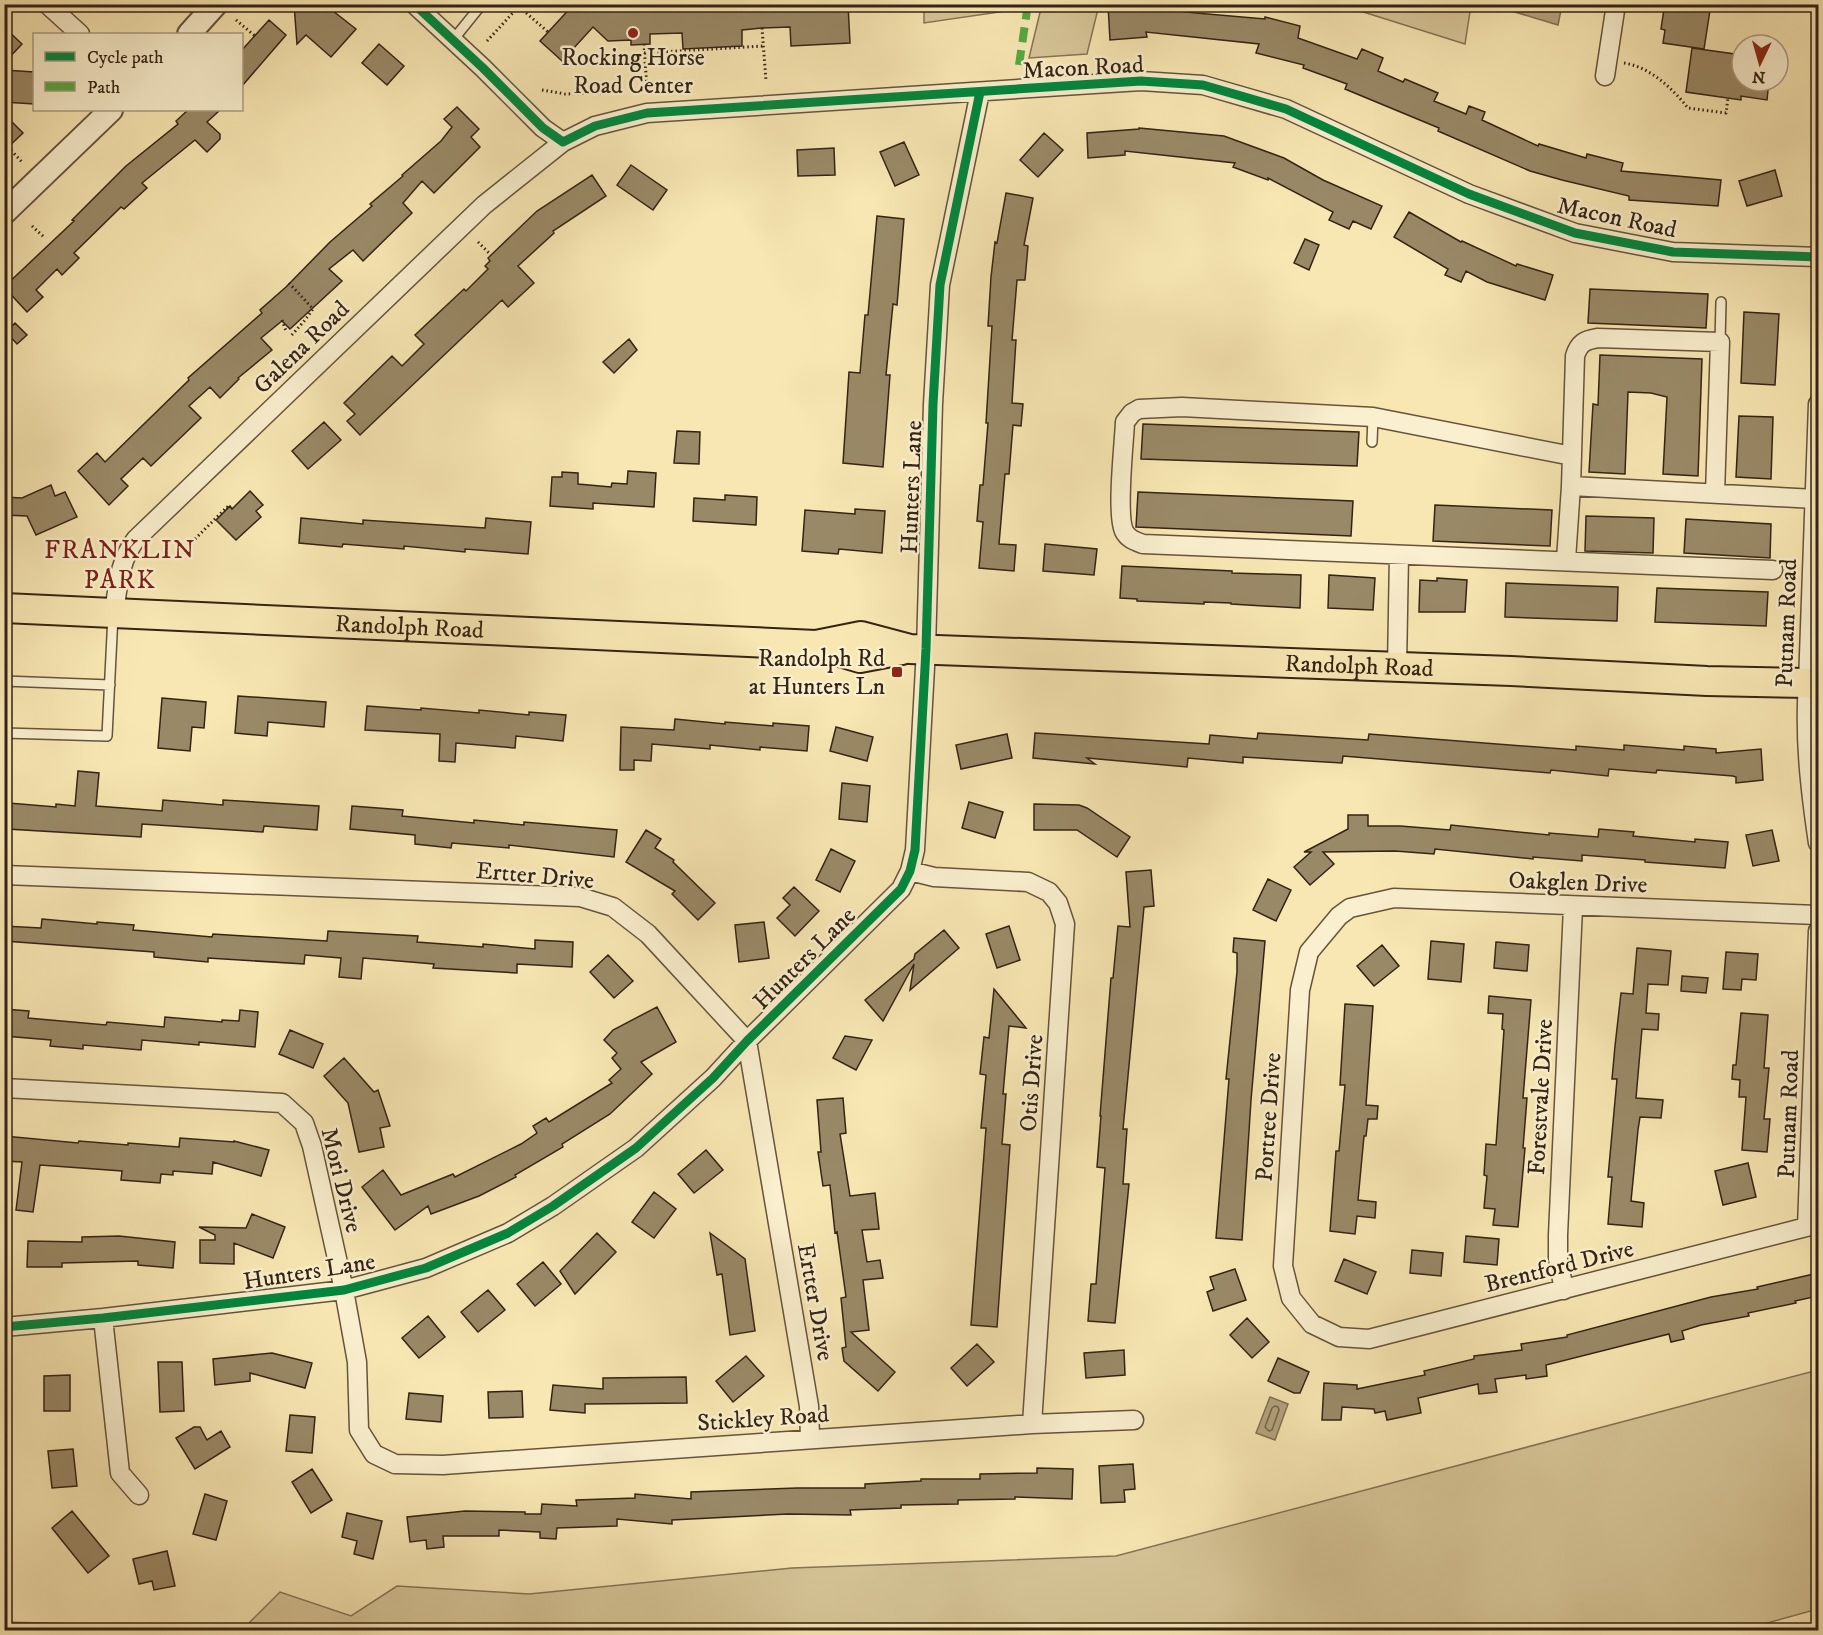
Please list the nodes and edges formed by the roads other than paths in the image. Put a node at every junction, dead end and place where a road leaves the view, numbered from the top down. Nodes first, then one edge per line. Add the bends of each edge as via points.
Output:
1 (47, 4) edge
2 (216, 4) edge
3 (414, 4) edge
4 (482, 4) edge
5 (1616, 4) edge
6 (79, 33) edge
7 (190, 33) edge
8 (453, 40) junction
9 (1606, 68) road end
10 (980, 92) junction
11 (110, 111) edge
12 (563, 142) junction
13 (4, 213) edge
14 (1818, 257) edge
15 (1721, 302) dead end
16 (1720, 342) junction
17 (1818, 404) edge
18 (1373, 417) junction
19 (1372, 442) dead end
20 (1572, 456) junction
21 (1571, 486) junction
22 (1715, 494) junction
23 (1815, 499) junction
24 (1399, 555) junction
25 (1566, 560) junction
26 (1815, 566) edge
27 (1773, 570) dead end
28 (4, 608) edge
29 (114, 613) junction
30 (918, 649) junction
31 (1397, 667) junction
32 (4, 681) edge
33 (1815, 682) edge
34 (110, 686) junction
35 (4, 733) edge
36 (1818, 843) edge
37 (910, 871) junction
38 (4, 874) edge
39 (1573, 907) junction
40 (1818, 915) edge
41 (1339, 916) joint
42 (1818, 931) edge
43 (747, 1041) junction
44 (4, 1088) edge
45 (1813, 1225) edge
46 (344, 1290) junction
47 (1564, 1290) junction
48 (103, 1318) junction
49 (1312, 1324) joint
50 (4, 1327) edge
51 (1134, 1420) dead end
52 (1032, 1424) junction
53 (810, 1438) junction
54 (395, 1464) joint
55 (139, 1495) dead end

1 - 6 street
2 - 7 street
3 - 8 street
4 - 8 lane
5 - 9 street
8 - 12 street via 543,128
10 - 12 street, Macon Road via 647,113 595,126
10 - 14 street, Macon Road via 1141,81 1203,85 1286,109 1470,194 1575,233 1673,252
10 - 30 street, Hunters Lane via 940,285
11 - 13 street
12 - 29 street, Galena Road via 484,205 135,538 121,567
15 - 16 lane
16 - 20 street via 1587,339 1578,346 1575,356
16 - 22 street
17 - 23 street, Putnam Road
18 - 19 lane
18 - 20 street
18 - 24 street via 1182,407 1140,409 1125,422 1120,515 1124,531 1143,544
20 - 21 street
21 - 22 street
21 - 25 street
22 - 23 street
23 - 26 street, Putnam Road
24 - 25 street
24 - 31 street
25 - 27 street
26 - 33 street, Putnam Road
28 - 29 main road, Randolph Road
29 - 30 main road, Randolph Road via 816,645 860,658
29 - 34 lane
30 - 31 main road, Randolph Road
30 - 37 street, Hunters Lane via 915,850
31 - 33 main road, Randolph Road
32 - 34 lane
33 - 36 street, Putnam Road via 1806,716 1809,784
34 - 35 lane via 108,736
37 - 43 street, Hunters Lane via 901,889
37 - 52 street, Otis Drive via 934,877 1028,882 1049,891 1059,903 1065,924
38 - 43 street, Ertter Drive via 580,897 613,907 648,934
39 - 40 street, Oakglen Drive
39 - 41 street, Oakglen Drive via 1394,898 1350,908
39 - 47 street, Forestvale Drive via 1558,1235
41 - 49 street, Portree Drive via 1309,952 1300,990 1283,1266 1291,1298
42 - 45 street, Putnam Road
43 - 46 street, Hunters Lane via 714,1078 636,1148 553,1206 508,1233 426,1268
43 - 53 street, Ertter Drive via 809,1406
44 - 46 street, Mori Drive via 282,1103 304,1123 312,1146
45 - 47 street, Brentford Drive
46 - 48 street, Hunters Lane
46 - 54 street, Mori Drive via 357,1362 359,1430 374,1454
47 - 49 street, Brentford Drive via 1369,1339 1339,1337
48 - 50 street, Hunters Lane
48 - 55 street via 120,1473
51 - 52 street, Stickley Road
52 - 53 street, Stickley Road
53 - 54 street, Stickley Road via 443,1466

